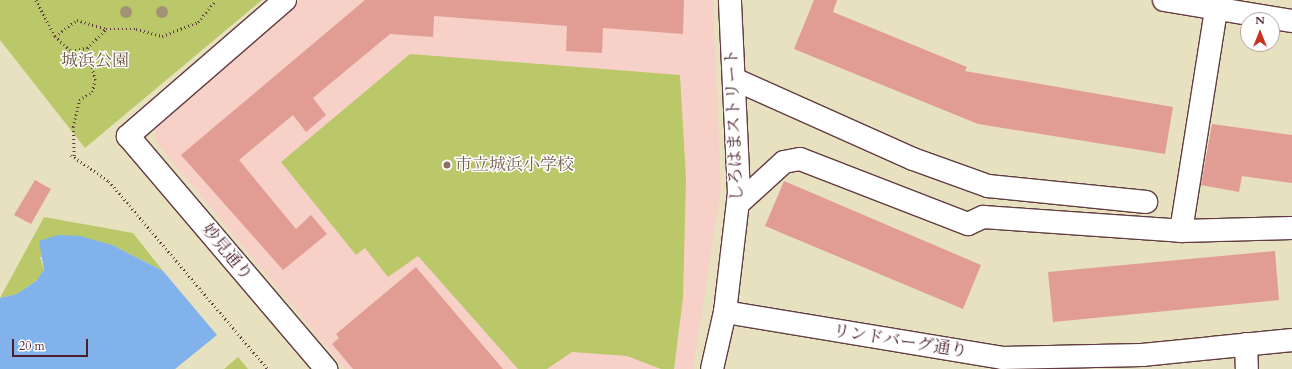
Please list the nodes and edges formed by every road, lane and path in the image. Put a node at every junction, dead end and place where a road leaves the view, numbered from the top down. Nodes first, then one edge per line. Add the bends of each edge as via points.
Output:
1 (36, 0) edge
2 (216, 0) edge
3 (285, 0) edge
4 (730, 0) edge
5 (1164, 0) edge
6 (1216, 9) junction
7 (1292, 22) edge
8 (106, 29) junction
9 (55, 36) junction
10 (87, 48) junction
11 (734, 79) junction
12 (1146, 202) dead end
13 (738, 204) junction
14 (1292, 228) edge
15 (1181, 231) junction
16 (725, 312) junction
17 (1292, 340) edge
18 (1246, 344) junction
19 (1142, 362) edge
20 (268, 369) edge
21 (326, 369) edge
22 (712, 369) edge
23 (1248, 369) edge

1 - 9 path
2 - 8 path via 198,22 162,36 136,29
3 - 21 street, 妙見通り via 128,136
4 - 11 street, しろはまストリート
5 - 6 street
6 - 7 street
6 - 15 street
8 - 9 path via 77,20
8 - 10 path
9 - 10 path via 71,51
10 - 20 path via 95,80 92,92 79,100 73,127 72,155 109,181
11 - 12 street via 913,159 988,186
11 - 13 street, しろはまストリート
13 - 15 street via 784,162 800,159 968,224 983,217
13 - 16 street, しろはまストリート
14 - 15 street
16 - 19 street, リンドバーグ通り via 1002,358
16 - 22 street, しろはまストリート
17 - 18 street, リンドバーグ通り
18 - 19 street, リンドバーグ通り
18 - 23 street

